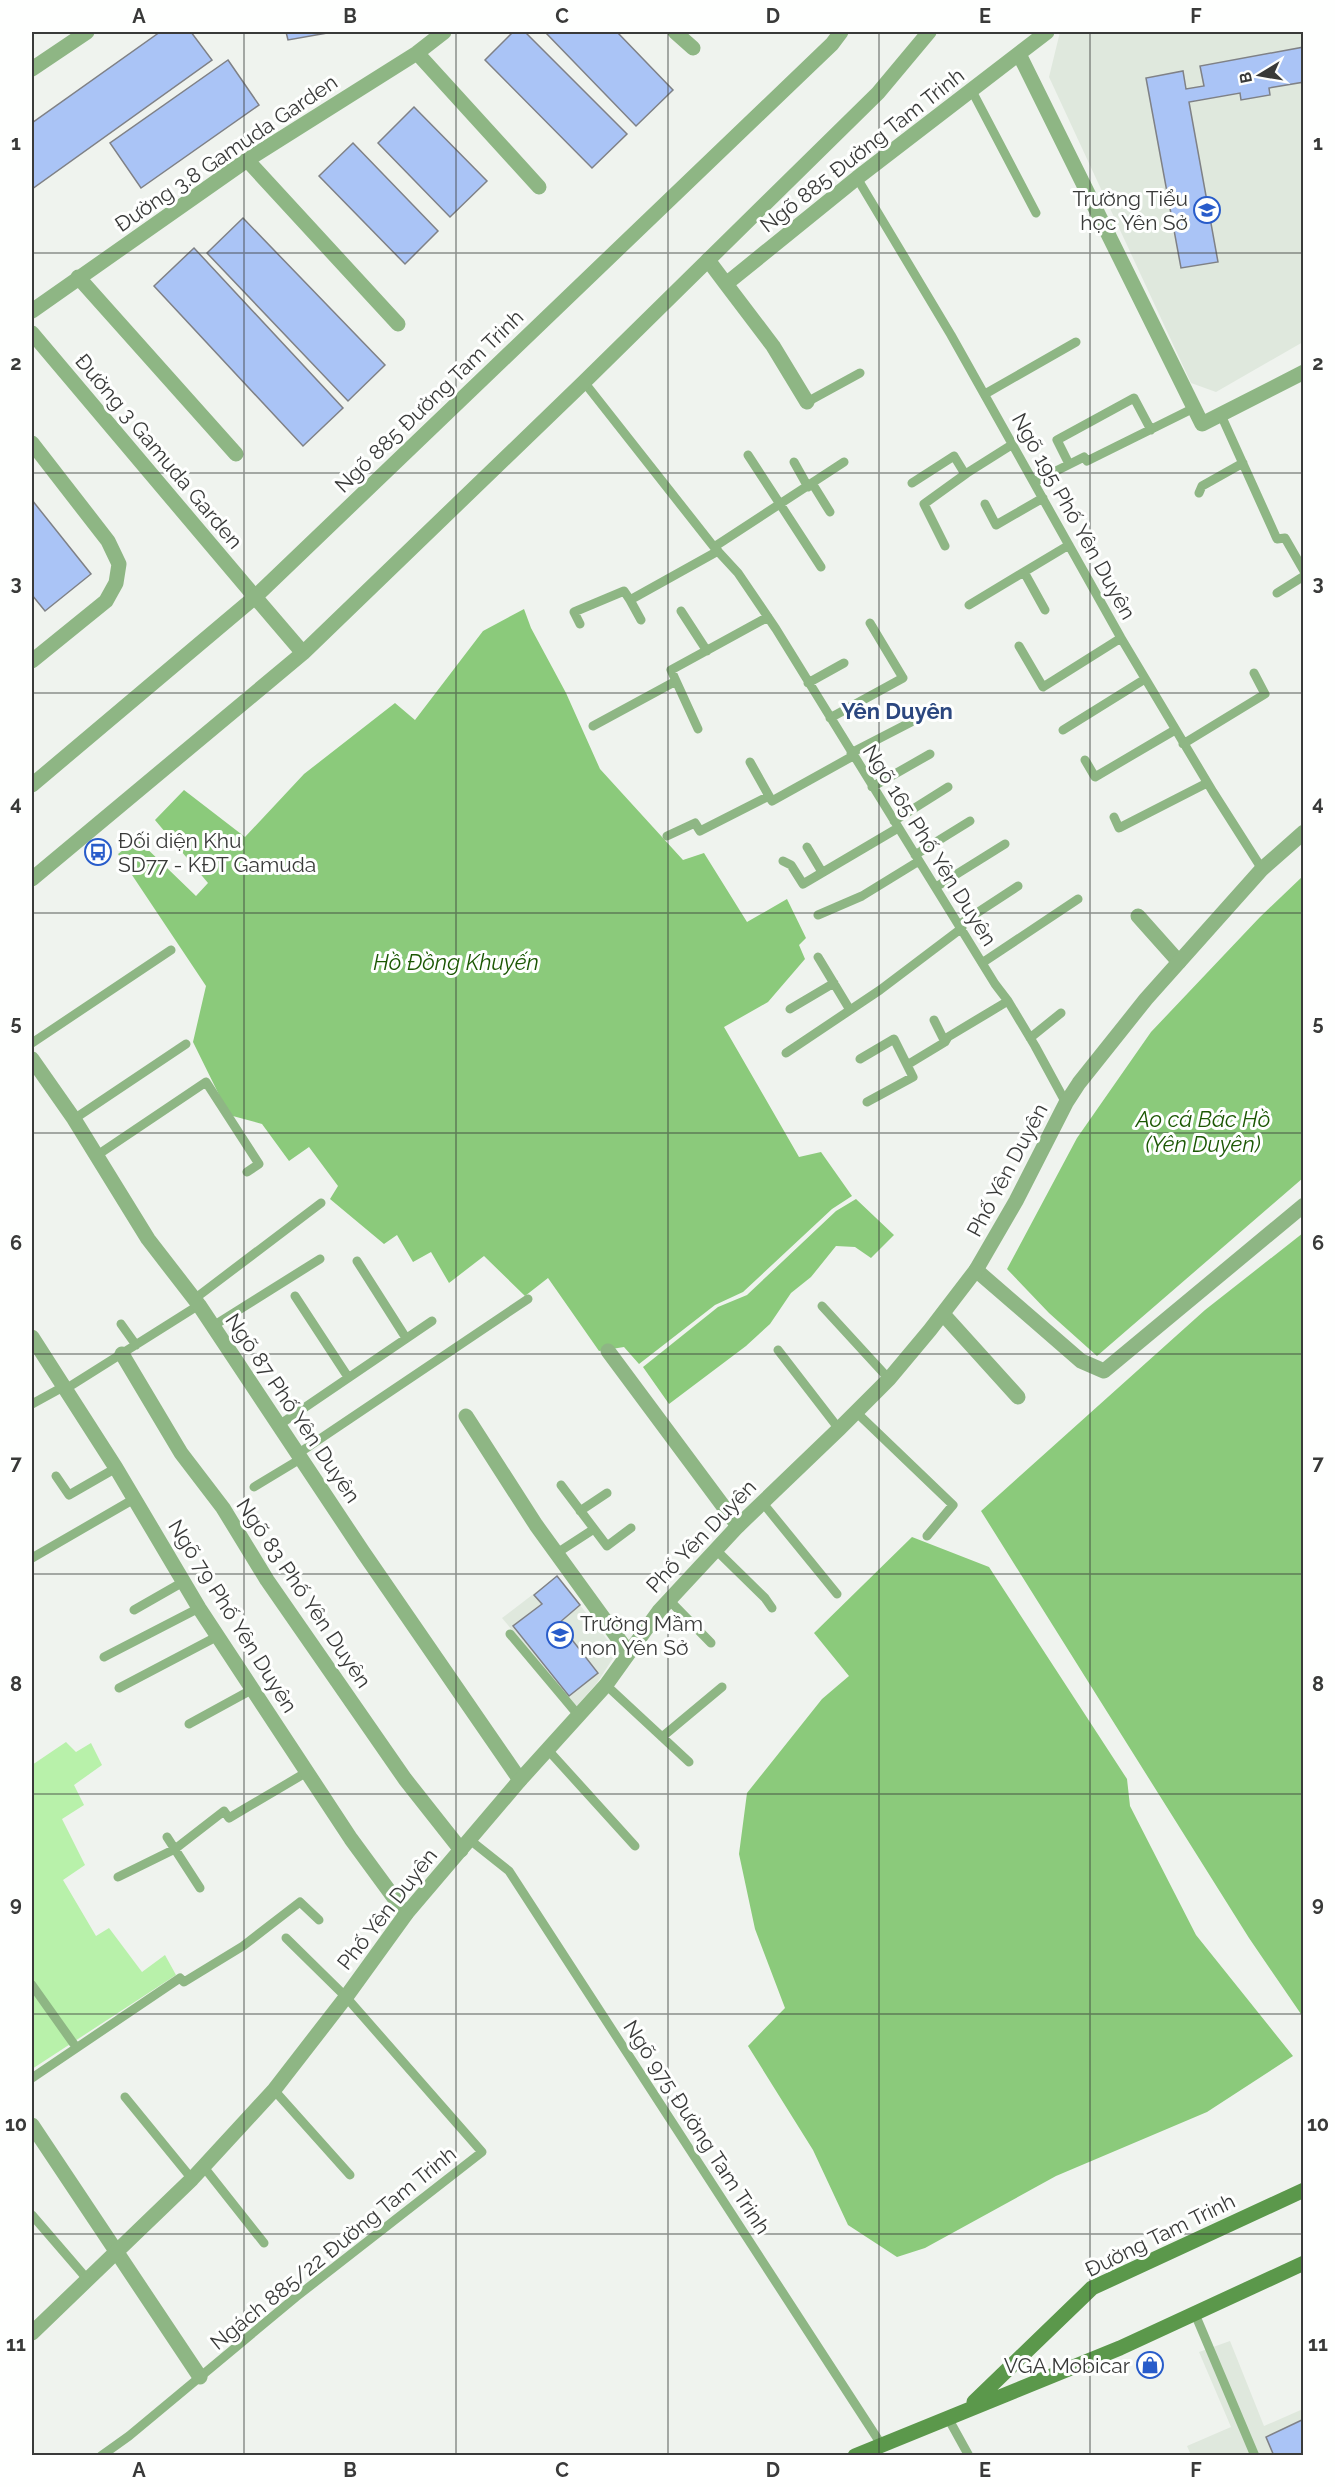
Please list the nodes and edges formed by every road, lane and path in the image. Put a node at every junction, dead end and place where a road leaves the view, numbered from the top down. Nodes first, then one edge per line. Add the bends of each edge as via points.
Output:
1 (87, 32) edge
2 (444, 32) edge
3 (675, 32) edge
4 (842, 32) edge
5 (929, 32) edge
6 (1047, 32) edge
7 (693, 48) dead end
8 (417, 53) junction
9 (1019, 54) junction
10 (32, 67) edge
11 (972, 91) junction
12 (247, 160) junction
13 (857, 178) junction
14 (539, 187) dead end
15 (1036, 213) dead end
16 (708, 260) junction
17 (78, 277) junction
18 (726, 284) junction
19 (32, 311) edge
20 (398, 324) dead end
21 (32, 333) edge
22 (1076, 342) dead end
23 (1304, 372) edge
24 (860, 373) dead end
25 (584, 382) junction
26 (985, 394) junction
27 (807, 402) joint
28 (1194, 408) junction
29 (1221, 415) junction
30 (1151, 430) junction
31 (32, 443) edge
32 (1013, 444) junction
33 (236, 454) dead end
34 (748, 455) dead end
35 (794, 462) dead end
36 (844, 462) dead end
37 (1243, 463) junction
38 (1069, 464) junction
39 (965, 474) junction
40 (1034, 482) junction
41 (912, 483) dead end
42 (810, 485) junction
43 (1199, 493) dead end
44 (1043, 498) junction
45 (985, 504) dead end
46 (780, 505) junction
47 (830, 512) dead end
48 (1069, 545) junction
49 (945, 546) dead end
50 (716, 549) junction
51 (821, 567) dead end
52 (1304, 571) edge
53 (1024, 572) junction
54 (1304, 576) edge
55 (1277, 593) dead end
56 (255, 597) junction
57 (630, 600) junction
58 (969, 605) dead end
59 (1045, 610) dead end
60 (681, 611) dead end
61 (768, 617) junction
62 (640, 620) dead end
63 (870, 622) dead end
64 (580, 624) dead end
65 (1121, 638) junction
66 (1019, 646) dead end
67 (707, 651) junction
68 (303, 653) junction
69 (32, 661) edge
70 (844, 663) dead end
71 (1254, 673) dead end
72 (1145, 679) junction
73 (676, 681) junction
74 (808, 684) junction
75 (830, 718) junction
76 (917, 718) dead end
77 (593, 726) dead end
78 (698, 729) dead end
79 (1175, 729) junction
80 (1063, 730) dead end
81 (1183, 744) junction
82 (852, 754) junction
83 (930, 754) dead end
84 (1085, 760) dead end
85 (750, 762) dead end
86 (1207, 783) junction
87 (32, 785) edge
88 (872, 787) junction
89 (948, 787) dead end
90 (769, 796) junction
91 (1114, 817) dead end
92 (970, 821) dead end
93 (896, 825) junction
94 (1304, 832) edge
95 (667, 836) dead end
96 (1005, 844) dead end
97 (807, 847) dead end
98 (917, 858) junction
99 (783, 861) dead end
100 (1262, 869) junction
101 (822, 872) junction
102 (32, 879) edge
103 (1018, 886) dead end
104 (936, 887) junction
105 (1078, 899) dead end
106 (818, 915) dead end
107 (1138, 916) dead end
108 (961, 926) junction
109 (171, 950) dead end
110 (818, 957) dead end
111 (1179, 962) junction
112 (982, 963) junction
113 (834, 983) junction
114 (1008, 1001) junction
115 (790, 1009) dead end
116 (850, 1010) junction
117 (1061, 1013) dead end
118 (934, 1020) dead end
119 (1030, 1038) junction
120 (945, 1042) junction
121 (32, 1043) edge
122 (186, 1044) dead end
123 (786, 1053) dead end
124 (32, 1059) edge
125 (860, 1059) dead end
126 (907, 1065) junction
127 (867, 1102) dead end
128 (1066, 1103) junction
129 (74, 1119) junction
130 (96, 1156) junction
131 (247, 1172) dead end
132 (321, 1203) dead end
133 (1304, 1205) edge
134 (320, 1259) dead end
135 (357, 1261) dead end
136 (976, 1270) junction
137 (295, 1296) dead end
138 (528, 1299) dead end
139 (196, 1303) junction
140 (822, 1306) dead end
141 (944, 1314) junction
142 (432, 1321) dead end
143 (121, 1324) dead end
144 (213, 1326) junction
145 (406, 1338) junction
146 (33, 1342) edge
147 (136, 1345) junction
148 (778, 1350) dead end
149 (608, 1351) dead end
150 (122, 1354) junction
151 (348, 1377) junction
152 (889, 1378) junction
153 (63, 1388) junction
154 (1018, 1397) dead end
155 (32, 1404) edge
156 (856, 1412) junction
157 (466, 1416) dead end
158 (279, 1425) junction
159 (839, 1429) junction
160 (300, 1456) junction
161 (117, 1468) junction
162 (56, 1476) dead end
163 (561, 1485) dead end
164 (254, 1487) dead end
165 (607, 1493) dead end
166 (134, 1499) junction
167 (762, 1502) junction
168 (580, 1511) junction
169 (738, 1526) junction
170 (631, 1528) dead end
171 (594, 1529) junction
172 (927, 1536) dead end
173 (716, 1550) junction
174 (557, 1553) junction
175 (32, 1558) edge
176 (183, 1582) junction
177 (837, 1594) dead end
178 (669, 1600) junction
179 (199, 1608) junction
180 (772, 1608) dead end
181 (134, 1610) dead end
182 (510, 1634) dead end
183 (218, 1636) junction
184 (711, 1643) dead end
185 (628, 1652) junction
186 (104, 1658) dead end
187 (606, 1685) junction
188 (722, 1687) dead end
189 (119, 1688) dead end
190 (253, 1689) junction
191 (579, 1716) junction
192 (189, 1724) dead end
193 (662, 1737) junction
194 (548, 1750) junction
195 (689, 1762) dead end
196 (307, 1772) junction
197 (520, 1780) junction
198 (167, 1837) dead end
199 (465, 1845) junction
200 (635, 1846) dead end
201 (175, 1849) junction
202 (118, 1877) dead end
203 (200, 1888) dead end
204 (406, 1914) junction
205 (319, 1920) dead end
206 (286, 1938) dead end
207 (32, 1985) edge
208 (346, 1997) junction
209 (76, 2047) junction
210 (32, 2078) edge
211 (274, 2090) junction
212 (125, 2097) dead end
213 (32, 2125) edge
214 (203, 2166) junction
215 (350, 2175) dead end
216 (192, 2179) junction
217 (1304, 2190) edge
218 (32, 2215) edge
219 (264, 2243) dead end
220 (117, 2252) junction
221 (1304, 2263) edge
222 (88, 2280) junction
223 (1195, 2314) junction
224 (32, 2333) edge
225 (200, 2377) junction
226 (968, 2408) junction
227 (948, 2418) junction
228 (881, 2444) junction
229 (101, 2456) edge
230 (855, 2456) edge
231 (969, 2456) edge
232 (1255, 2456) edge

1 - 10 street
2 - 8 street, Đường 3.8 Gamuda Garden
3 - 7 street
4 - 56 street, Ngõ 885 Đường Tam Trinh
5 - 16 street, Ngõ 885 Đường Tam Trinh via 878,93
6 - 9 street, Ngõ 885 Đường Tam Trinh
8 - 12 street, Đường 3.8 Gamuda Garden
8 - 14 street
9 - 11 street, Ngõ 885 Đường Tam Trinh
9 - 28 street
11 - 13 street, Ngõ 885 Đường Tam Trinh
11 - 15 lane
12 - 17 street, Đường 3.8 Gamuda Garden
12 - 20 street
13 - 18 street, Ngõ 885 Đường Tam Trinh
13 - 26 lane, Ngõ 195 Phố Yên Duyên
16 - 18 street
16 - 25 street, Ngõ 885 Đường Tam Trinh
17 - 19 street, Đường 3.8 Gamuda Garden
17 - 33 street
18 - 27 street via 773,346
21 - 56 street, Đường 3 Gamuda Garden
22 - 26 lane
23 - 29 street
24 - 27 lane
25 - 50 lane, Ngõ 165 Phố Yên Duyên
25 - 68 street, Ngõ 885 Đường Tam Trinh
26 - 32 lane, Ngõ 195 Phố Yên Duyên
28 - 29 street via 1202,424
28 - 30 lane
29 - 37 lane
30 - 38 lane via 1087,461 1084,457
30 - 38 lane via 1134,398 1057,440
31 - 69 street via 108,541 119,564 116,583 106,601
32 - 39 lane
32 - 40 lane, Ngõ 195 Phố Yên Duyên
34 - 46 lane
35 - 42 lane
36 - 42 lane
37 - 43 lane via 1202,486
37 - 52 lane via 1277,539 1285,538
38 - 40 lane
39 - 41 lane via 954,456
39 - 49 lane via 924,504
40 - 44 lane, Ngõ 195 Phố Yên Duyên
42 - 46 lane
42 - 47 lane
44 - 45 lane via 996,525
44 - 48 lane, Ngõ 195 Phố Yên Duyên
46 - 50 lane
46 - 51 lane
48 - 53 lane
48 - 65 lane, Ngõ 195 Phố Yên Duyên
50 - 57 lane
50 - 61 lane, Ngõ 165 Phố Yên Duyên
53 - 58 lane
53 - 59 lane
54 - 55 lane
56 - 68 street, Đường 3 Gamuda Garden
56 - 87 street, Ngõ 885 Đường Tam Trinh
57 - 62 lane
57 - 64 lane via 624,591 574,612
60 - 67 lane
61 - 67 lane
61 - 74 lane, Ngõ 165 Phố Yên Duyên
63 - 75 lane via 903,678
65 - 66 lane via 1042,687
65 - 72 lane, Ngõ 195 Phố Yên Duyên
67 - 73 lane via 671,670
68 - 102 street, Ngõ 885 Đường Tam Trinh
70 - 74 lane
71 - 81 lane via 1265,694
72 - 79 lane, Ngõ 195 Phố Yên Duyên
72 - 80 lane
73 - 77 lane
73 - 78 lane
74 - 75 lane, Ngõ 165 Phố Yên Duyên
75 - 82 lane, Ngõ 165 Phố Yên Duyên
76 - 82 lane
79 - 81 lane, Ngõ 195 Phố Yên Duyên
79 - 84 lane via 1095,777
81 - 86 lane, Ngõ 195 Phố Yên Duyên
82 - 88 lane, Ngõ 165 Phố Yên Duyên
82 - 90 lane via 772,801
83 - 88 lane
85 - 90 lane
86 - 91 lane via 1119,828
86 - 100 lane, Ngõ 195 Phố Yên Duyên
88 - 93 lane, Ngõ 165 Phố Yên Duyên
89 - 93 lane
90 - 95 lane via 700,831 695,823
92 - 98 lane
93 - 98 lane, Ngõ 165 Phố Yên Duyên
93 - 101 lane
94 - 100 street, Phố Yên Duyên
96 - 104 lane
97 - 101 lane
98 - 104 lane, Ngõ 165 Phố Yên Duyên
98 - 106 lane via 862,896
99 - 101 lane via 791,865 803,884
100 - 111 street, Phố Yên Duyên
103 - 108 lane
104 - 108 lane, Ngõ 165 Phố Yên Duyên
105 - 112 lane
107 - 111 street
108 - 112 lane, Ngõ 165 Phố Yên Duyên
108 - 116 lane
109 - 121 lane
110 - 113 lane
111 - 128 street, Phố Yên Duyên via 1138,1008
112 - 114 lane, Ngõ 165 Phố Yên Duyên
113 - 115 lane
113 - 116 lane
114 - 119 lane, Ngõ 165 Phố Yên Duyên
114 - 120 lane
116 - 123 lane
117 - 119 lane
118 - 120 lane
119 - 128 lane, Ngõ 165 Phố Yên Duyên
120 - 126 lane
122 - 129 lane
124 - 129 street, Ngõ 87 Phố Yên Duyên
125 - 126 lane via 894,1039
126 - 127 lane via 913,1077
128 - 136 street, Phố Yên Duyên
129 - 130 street, Ngõ 87 Phố Yên Duyên
130 - 131 lane via 206,1082 259,1164
130 - 139 street, Ngõ 87 Phố Yên Duyên via 148,1239
132 - 139 lane
133 - 136 street via 1104,1371 1081,1361
134 - 144 lane
135 - 145 lane
136 - 141 street, Phố Yên Duyên
137 - 151 lane
138 - 160 lane
139 - 144 street, Ngõ 87 Phố Yên Duyên
139 - 147 lane
140 - 152 lane
141 - 152 street, Phố Yên Duyên
141 - 154 street
142 - 145 lane
143 - 147 lane
144 - 158 street, Ngõ 87 Phố Yên Duyên
145 - 151 lane
146 - 153 street, Ngõ 79 Phố Yên Duyên
147 - 150 lane
148 - 159 lane
149 - 169 street
150 - 153 lane
150 - 199 street, Ngõ 83 Phố Yên Duyên via 181,1454 223,1508 267,1580 405,1779
151 - 158 lane
152 - 156 street, Phố Yên Duyên
153 - 155 lane
153 - 161 street, Ngõ 79 Phố Yên Duyên
156 - 159 street, Phố Yên Duyên
156 - 172 lane via 953,1505
157 - 174 street
158 - 160 street, Ngõ 87 Phố Yên Duyên
159 - 167 street, Phố Yên Duyên
160 - 164 lane
160 - 197 street, Ngõ 87 Phố Yên Duyên
161 - 162 lane via 69,1495
161 - 166 street, Ngõ 79 Phố Yên Duyên
163 - 168 lane
165 - 168 lane
166 - 175 lane
166 - 176 street, Ngõ 79 Phố Yên Duyên
167 - 169 street, Phố Yên Duyên
167 - 177 lane
168 - 171 lane
169 - 173 street, Phố Yên Duyên
170 - 171 lane via 607,1546
171 - 174 lane
173 - 178 street, Phố Yên Duyên
173 - 180 lane
174 - 185 street
176 - 179 street, Ngõ 79 Phố Yên Duyên
176 - 181 lane
178 - 184 lane
178 - 185 street, Phố Yên Duyên
179 - 183 street, Ngõ 79 Phố Yên Duyên
179 - 186 lane
182 - 191 lane
183 - 189 lane
183 - 190 street, Ngõ 79 Phố Yên Duyên
185 - 187 street, Phố Yên Duyên
187 - 191 street, Phố Yên Duyên
187 - 193 lane
188 - 193 lane
190 - 192 lane
190 - 196 street, Ngõ 79 Phố Yên Duyên
191 - 194 street, Phố Yên Duyên
193 - 195 lane
194 - 197 street, Phố Yên Duyên
194 - 200 lane
196 - 201 lane via 229,1818 224,1811
196 - 204 street, Ngõ 79 Phố Yên Duyên
197 - 199 street, Phố Yên Duyên
198 - 201 lane
199 - 204 street, Phố Yên Duyên
199 - 228 lane, Ngõ 975 Đường Tam Trinh via 509,1871
201 - 202 lane
201 - 203 lane
204 - 208 street, Phố Yên Duyên
205 - 209 lane via 300,1902 243,1946 184,1982 180,1978
206 - 208 lane
207 - 209 lane
208 - 211 street, Phố Yên Duyên
208 - 225 lane, Ngách 885/22 Đường Tam Trinh via 482,2152
209 - 210 lane
211 - 214 street, Phố Yên Duyên
211 - 215 lane
212 - 216 lane
213 - 220 street
214 - 216 street, Phố Yên Duyên
214 - 219 lane
216 - 220 street, Phố Yên Duyên
217 - 226 main road, Đường Tam Trinh via 1092,2288
218 - 222 lane
220 - 222 street, Phố Yên Duyên
220 - 225 street
221 - 223 main road, Đường Tam Trinh
222 - 224 street, Phố Yên Duyên
223 - 226 main road, Đường Tam Trinh
223 - 232 lane
225 - 229 lane, Ngách 885/22 Đường Tam Trinh
226 - 227 main road, Đường Tam Trinh
227 - 228 main road, Đường Tam Trinh
227 - 231 lane
228 - 230 main road, Đường Tam Trinh

